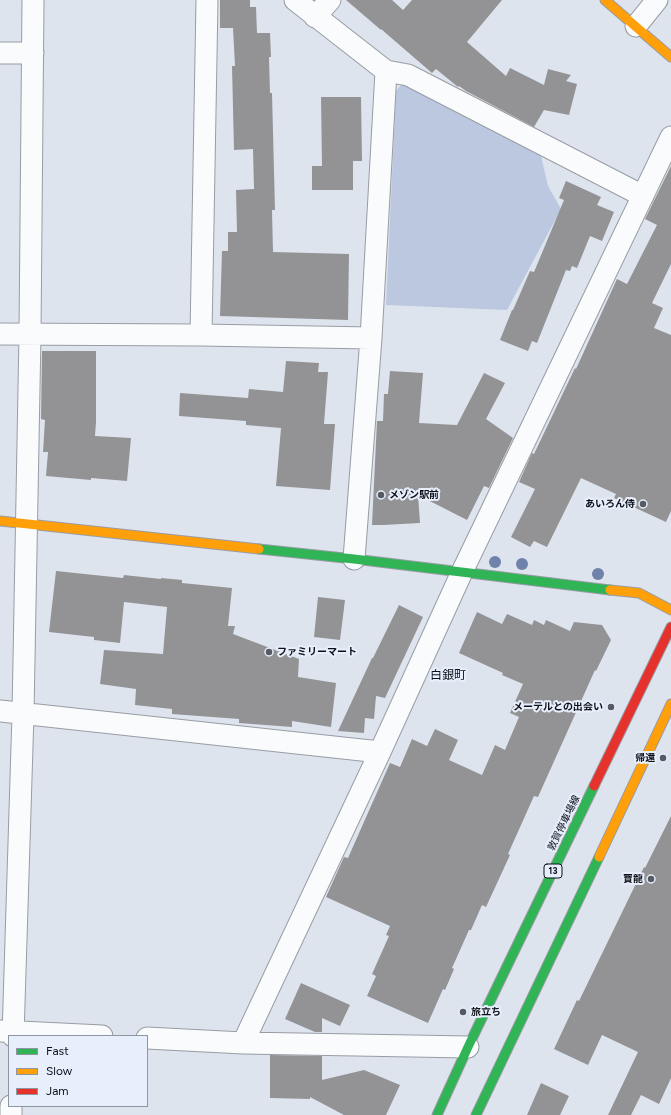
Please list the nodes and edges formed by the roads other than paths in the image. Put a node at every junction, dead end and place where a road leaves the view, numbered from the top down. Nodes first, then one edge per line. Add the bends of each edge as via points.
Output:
1 (33, 0) edge
2 (206, 0) edge
3 (295, 0) edge
4 (330, 0) edge
5 (605, 0) edge
6 (657, 0) edge
7 (315, 17) junction
8 (636, 26) junction
9 (0, 53) edge
10 (33, 53) junction
11 (671, 58) edge
12 (386, 71) junction
13 (671, 137) edge
14 (643, 196) junction
15 (0, 334) edge
16 (30, 334) junction
17 (201, 335) junction
18 (371, 338) junction
19 (0, 521) edge
20 (27, 524) junction
21 (354, 559) junction
22 (462, 572) junction
23 (671, 610) edge
24 (671, 628) edge
25 (671, 704) edge
26 (0, 711) edge
27 (23, 714) junction
28 (380, 752) junction
29 (9, 1033) edge
30 (71, 1035) edge
31 (148, 1038) edge
32 (243, 1043) junction
33 (468, 1047) junction
34 (437, 1115) edge
35 (476, 1115) edge

1 - 10 street
2 - 17 street
3 - 7 street
4 - 7 street
5 - 8 main road
6 - 8 street
7 - 12 street
8 - 11 main road
9 - 10 street
10 - 16 street
12 - 14 street via 408,75
12 - 18 street
13 - 14 street
14 - 22 street
15 - 16 street
16 - 17 street
16 - 20 street
17 - 18 street
18 - 21 street
19 - 20 main road
20 - 21 main road
20 - 27 street
21 - 22 main road
22 - 23 main road via 639,593
22 - 28 street
24 - 33 main road, 敦賀停車場線 / 13
25 - 35 main road
26 - 27 street
27 - 28 street
27 - 29 street
28 - 32 street
29 - 30 street
31 - 32 street
32 - 33 street
33 - 34 main road, 敦賀停車場線 / 13

